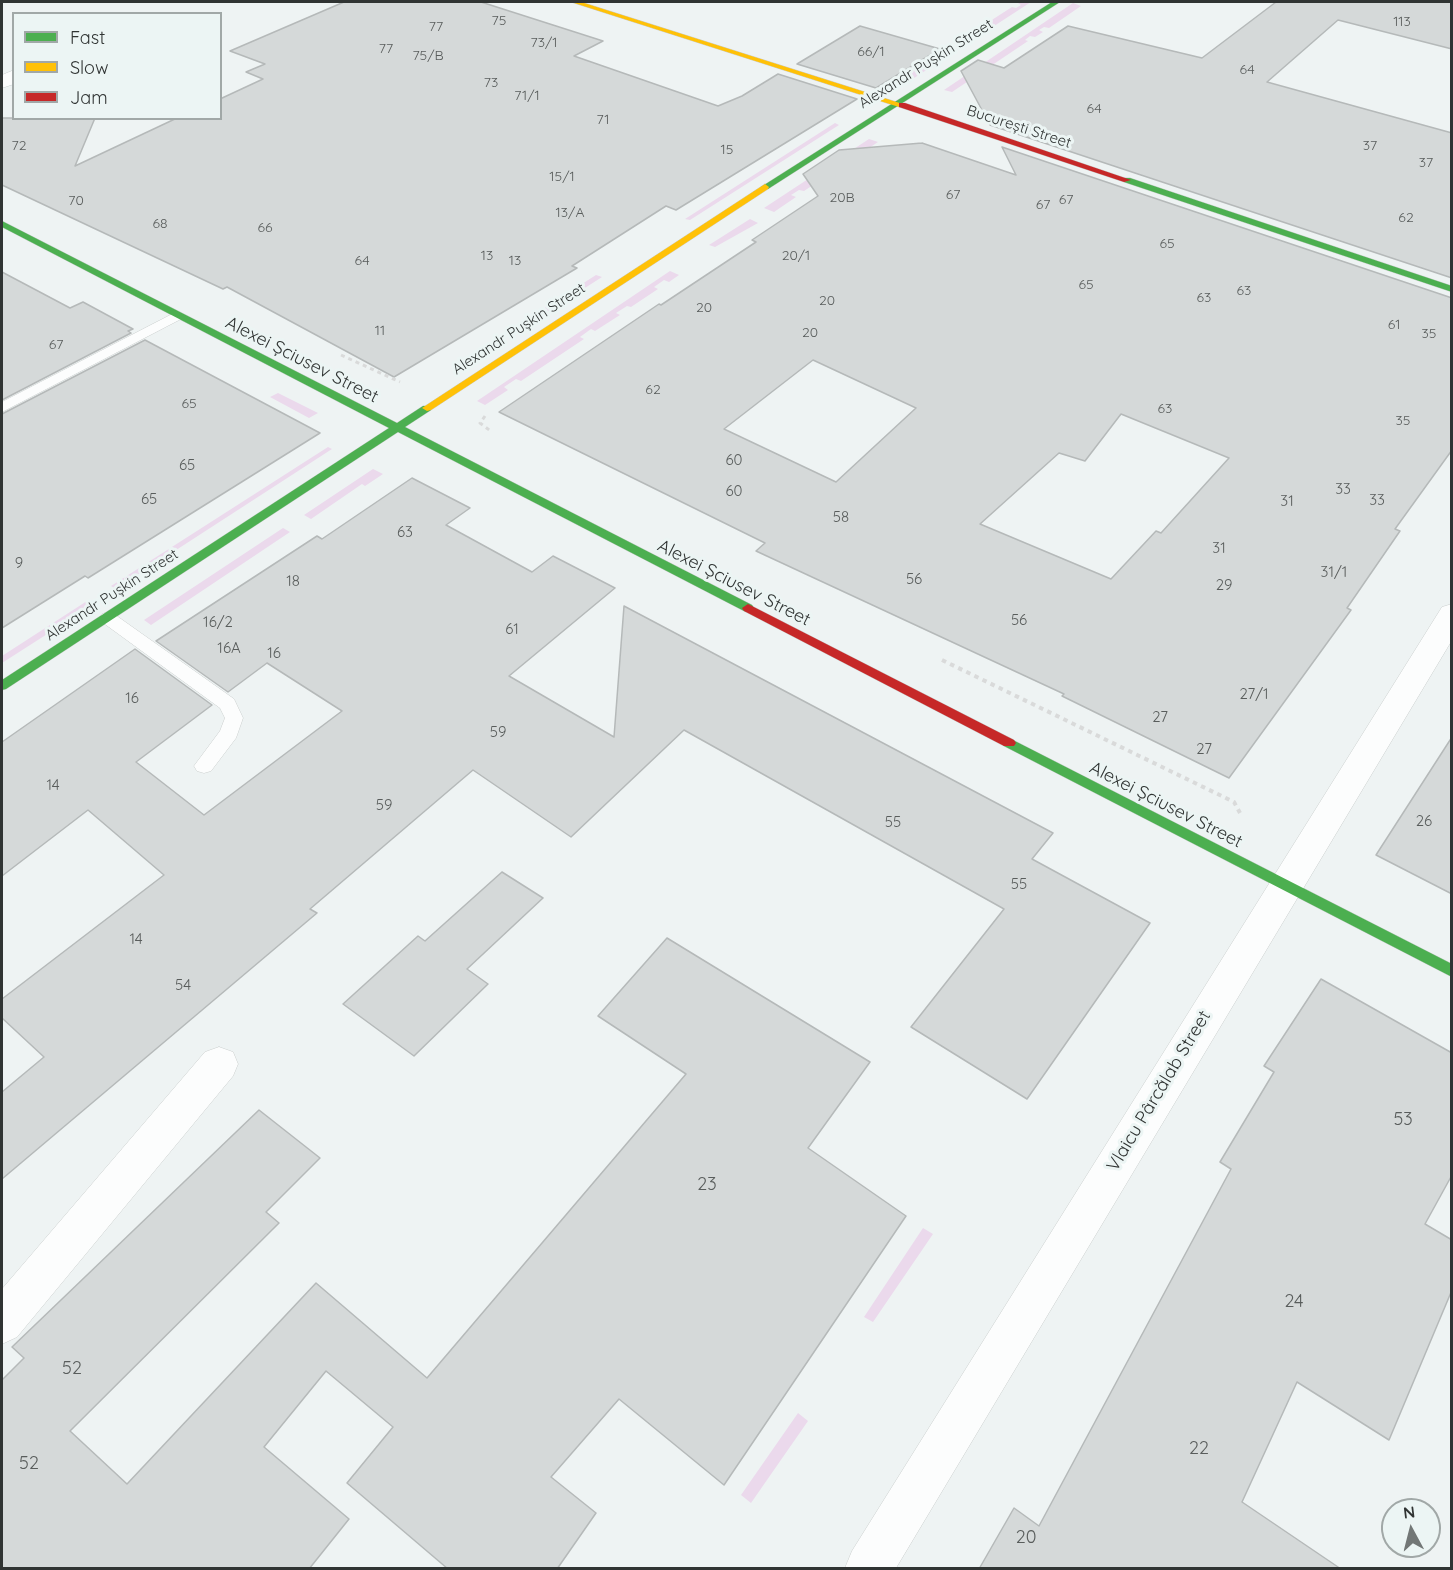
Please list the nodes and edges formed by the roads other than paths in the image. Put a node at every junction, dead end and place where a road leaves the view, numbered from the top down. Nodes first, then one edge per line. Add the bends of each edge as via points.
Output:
1 (575, 2) edge
2 (1056, 2) edge
3 (896, 103) junction
4 (2, 224) edge
5 (1452, 289) edge
6 (176, 316) junction
7 (2, 408) edge
8 (396, 429) junction
9 (1452, 614) edge
10 (108, 618) junction
11 (2, 686) edge
12 (204, 766) dead end
13 (1284, 885) junction
14 (1452, 971) edge
15 (219, 1064) dead end
16 (2, 1322) edge
17 (869, 1569) edge

1 - 3 main road, București Street
2 - 3 main road, Alexandr Pușkin Street
3 - 5 main road, București Street
3 - 8 main road, Alexandr Pușkin Street
4 - 6 main road, Alexei Șciusev Street
6 - 7 lane
6 - 8 main road, Alexei Șciusev Street
8 - 10 main road, Alexandr Pușkin Street
8 - 13 main road, Alexei Șciusev Street
9 - 13 street, Vlaicu Pârcălab Street
10 - 11 main road, Alexandr Pușkin Street
10 - 12 lane via 227,704 234,718 229,733
13 - 14 main road, Alexei Șciusev Street
13 - 17 street, Vlaicu Pârcălab Street
15 - 16 street

